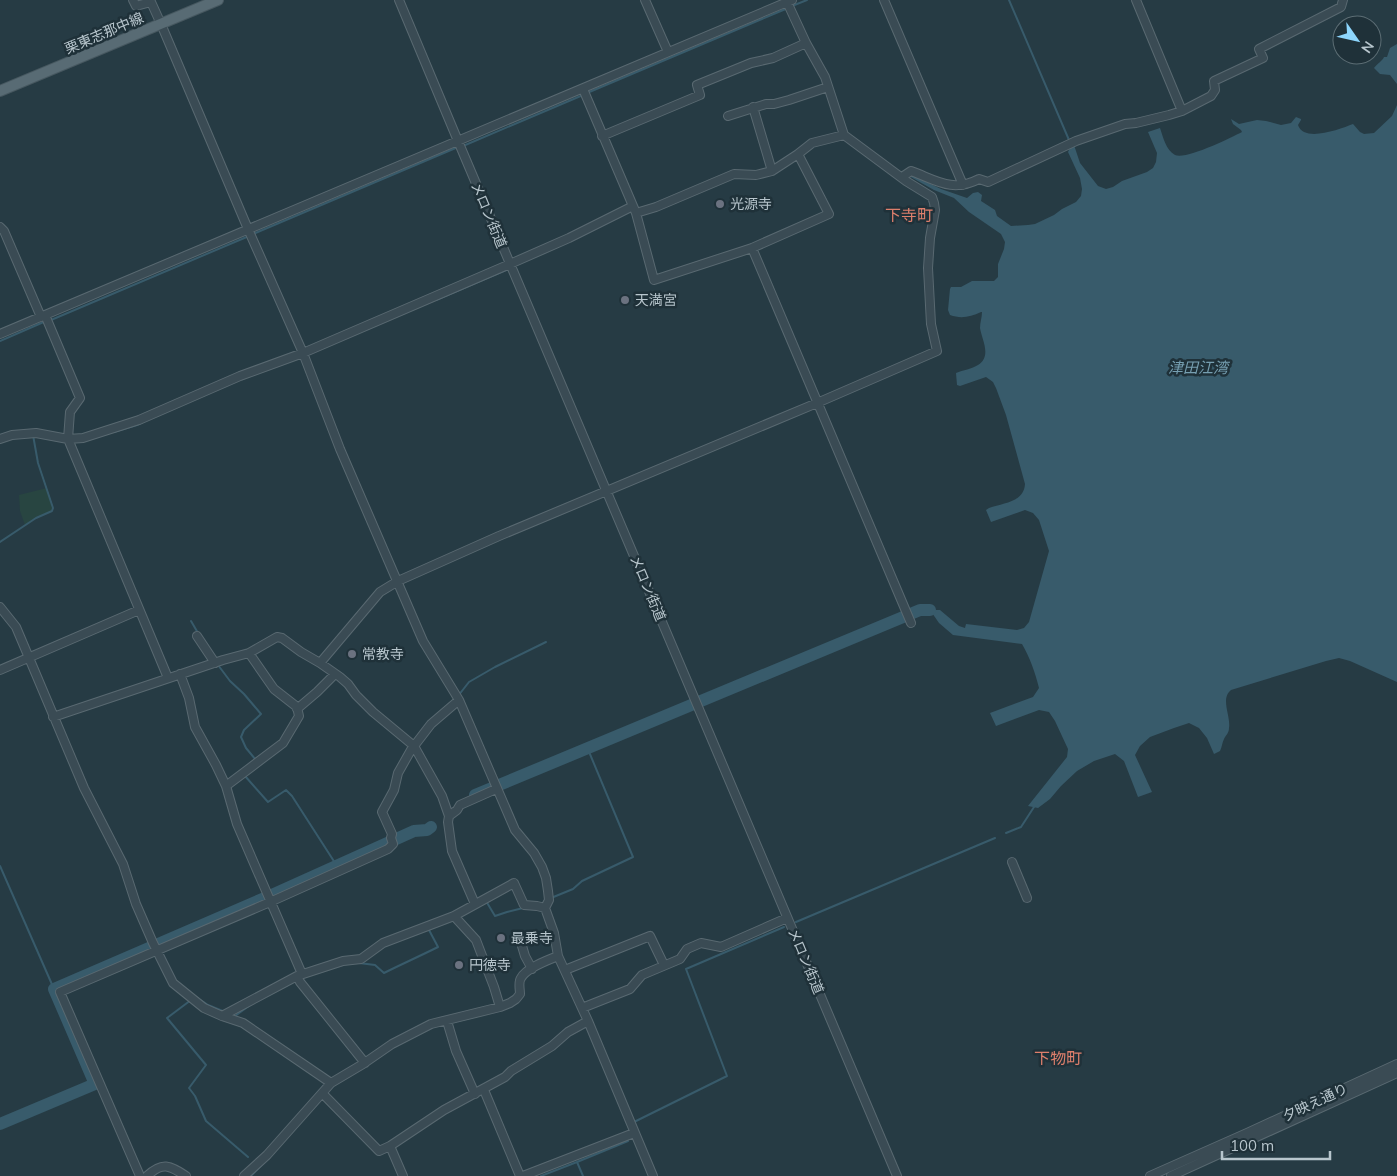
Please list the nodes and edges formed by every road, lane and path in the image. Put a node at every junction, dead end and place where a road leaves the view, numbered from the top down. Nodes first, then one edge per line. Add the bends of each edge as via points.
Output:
1 (133, 0) edge
2 (218, 0) edge
3 (399, 0) edge
4 (645, 0) edge
5 (884, 0) edge
6 (1136, 0) edge
7 (1343, 0) edge
8 (789, 5) edge
9 (161, 24) junction
10 (806, 43) junction
11 (668, 52) junction
12 (828, 87) junction
13 (0, 92) edge
14 (584, 93) junction
15 (753, 107) junction
16 (1182, 111) junction
17 (728, 116) dead end
18 (844, 135) junction
19 (602, 136) junction
20 (459, 146) junction
21 (798, 154) junction
22 (772, 171) junction
23 (902, 177) junction
24 (963, 186) junction
25 (634, 209) junction
26 (0, 227) edge
27 (250, 233) junction
28 (752, 248) junction
29 (510, 264) junction
30 (45, 318) junction
31 (0, 334) edge
32 (303, 353) junction
33 (817, 403) junction
34 (0, 439) edge
35 (68, 439) junction
36 (606, 492) junction
37 (398, 581) junction
38 (0, 608) edge
39 (139, 610) junction
40 (911, 623) dead end
41 (197, 636) dead end
42 (249, 653) junction
43 (29, 657) junction
44 (215, 663) junction
45 (320, 663) junction
46 (0, 670) edge
47 (180, 674) junction
48 (335, 674) junction
49 (168, 678) junction
50 (459, 700) junction
51 (297, 709) junction
52 (53, 717) junction
53 (414, 746) junction
54 (226, 786) junction
55 (495, 787) junction
56 (449, 816) junction
57 (1012, 862) dead end
58 (269, 898) junction
59 (1027, 898) dead end
60 (475, 904) junction
61 (545, 908) junction
62 (454, 916) junction
63 (787, 918) junction
64 (519, 936) dead end
65 (155, 948) junction
66 (558, 956) junction
67 (664, 965) junction
68 (532, 969) junction
69 (565, 970) junction
70 (299, 975) junction
71 (500, 1007) junction
72 (582, 1008) junction
73 (222, 1016) junction
74 (447, 1021) junction
75 (588, 1021) junction
76 (365, 1063) junction
77 (1397, 1064) edge
78 (1397, 1073) edge
79 (331, 1082) junction
80 (484, 1090) junction
81 (322, 1093) junction
82 (475, 1094) junction
83 (634, 1132) junction
84 (390, 1146) junction
85 (140, 1176) edge
86 (147, 1176) edge
87 (186, 1176) edge
88 (244, 1176) edge
89 (403, 1176) edge
90 (521, 1176) edge
91 (653, 1176) edge
92 (897, 1176) edge
93 (1150, 1176) edge
94 (1170, 1176) edge

1 - 9 street via 136,6 151,2
2 - 9 main road, 栗東志那中線
3 - 20 street, メロン街道
4 - 11 street
5 - 24 street
6 - 16 street
7 - 16 street via 1341,7 1259,49 1263,58 1214,81 1215,90 1211,96
8 - 10 street
8 - 11 street
9 - 13 main road, 栗東志那中線
9 - 27 street
10 - 12 street
10 - 19 street via 697,85 700,95
11 - 14 street
12 - 15 street via 789,100
12 - 18 street
14 - 19 street
14 - 20 street
15 - 17 street
15 - 22 street
16 - 24 street via 1125,124 1076,141 988,182 979,179
18 - 21 street via 812,143
18 - 23 street
19 - 25 street
20 - 27 street
20 - 29 street, メロン街道
21 - 22 street
21 - 28 street via 829,214
22 - 25 street via 756,175 734,174 656,207
23 - 24 street via 911,171 950,185
23 - 33 street via 932,197 934,203 928,268 931,324 937,350
25 - 28 street via 654,280
25 - 29 street
26 - 30 street
27 - 30 street
27 - 32 street
28 - 33 street
29 - 32 street
29 - 36 street, メロン街道
30 - 31 street
30 - 35 street via 80,398 70,412
32 - 35 street via 240,376 139,420 83,438
32 - 37 street via 340,449
33 - 36 street
33 - 40 street
34 - 35 street via 36,434
35 - 39 street
36 - 37 street
36 - 63 street, メロン街道
37 - 45 street via 380,592
37 - 50 street via 423,641
38 - 43 street via 16,627
39 - 43 street
39 - 49 street
41 - 44 street
42 - 44 street
42 - 45 street via 277,637
42 - 51 street via 274,688
43 - 46 street
43 - 52 street
44 - 47 street
45 - 48 street
47 - 49 street
47 - 54 street via 195,727
48 - 51 street
48 - 53 street
49 - 52 street
50 - 53 street via 431,724
50 - 55 street
51 - 54 street via 298,716 283,743
52 - 65 street via 84,788 123,864
53 - 56 street via 442,796
53 - 58 street via 398,773 394,790 382,812 393,844
54 - 58 street via 237,824
55 - 56 street via 460,805
55 - 61 street via 515,830 542,867 549,900
56 - 60 street via 452,850
57 - 59 street
58 - 65 street
58 - 70 street
60 - 61 street via 514,883 524,905
60 - 62 street
61 - 66 street
62 - 70 street via 383,943 361,959 343,961
62 - 71 street via 476,940
63 - 67 street via 721,947 702,943 687,948 680,959
63 - 92 street, メロン街道
64 - 68 street
65 - 73 street via 173,983 204,1008
65 - 85 street via 60,992
66 - 68 street
66 - 69 street
67 - 69 street via 650,936
67 - 72 street via 642,975 630,989
68 - 71 street via 519,980 520,994 516,999
69 - 72 street
70 - 73 street
70 - 76 street via 300,982
71 - 74 street
72 - 75 street
73 - 79 street via 242,1023
74 - 76 street via 414,1032
74 - 82 street
75 - 80 street
75 - 83 street
76 - 79 street
77 - 93 street, 夕映え通り
78 - 94 street, 夕映え通り
79 - 81 street
80 - 82 street
80 - 90 street
81 - 84 street via 379,1151
81 - 88 street
82 - 84 street via 444,1110
83 - 90 street
83 - 91 street
84 - 89 street
86 - 87 street via 164,1166

